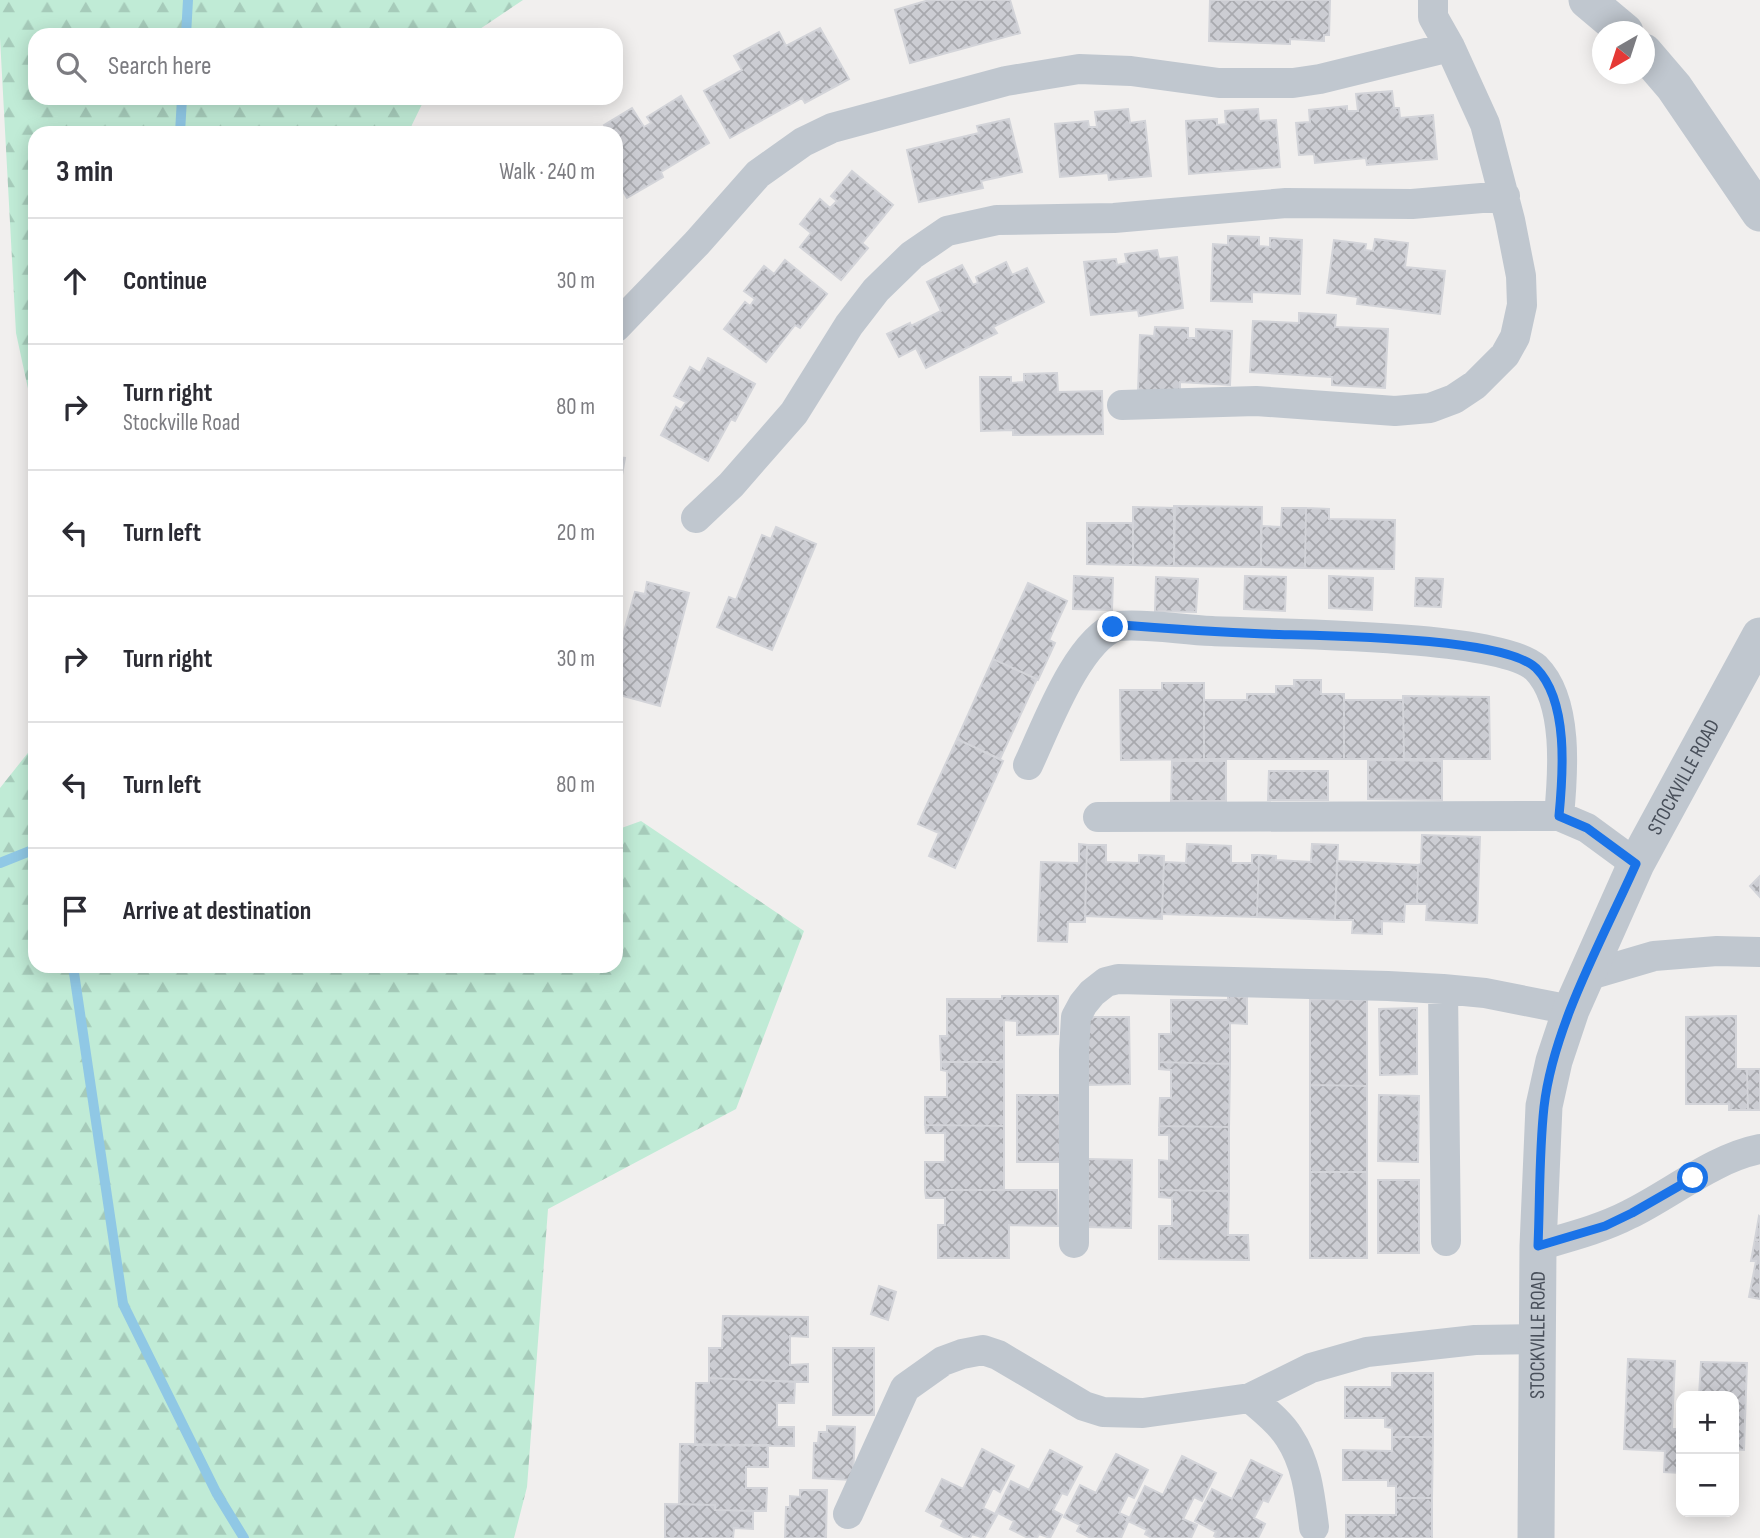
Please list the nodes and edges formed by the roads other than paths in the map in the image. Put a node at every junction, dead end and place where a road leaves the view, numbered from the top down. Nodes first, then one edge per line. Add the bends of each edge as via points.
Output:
1 (1433, 0) edge
2 (1587, 0) edge
3 (1612, 21) edge
4 (1450, 47) junction
5 (1655, 65) edge
6 (1505, 196) junction
7 (1760, 213) edge
8 (623, 320) edge
9 (1122, 405) dead end
10 (695, 518) dead end
11 (1760, 636) edge
12 (1028, 765) dead end
13 (1559, 816) junction
14 (1098, 817) dead end
15 (1636, 864) junction
16 (1760, 952) edge
17 (1586, 976) junction
18 (1443, 989) junction
19 (1571, 1010) junction
20 (1760, 1149) edge
21 (1446, 1241) dead end
22 (1074, 1243) dead end
23 (1538, 1246) junction
24 (1539, 1339) junction
25 (1251, 1398) junction
26 (848, 1514) dead end
27 (1314, 1527) dead end
28 (1536, 1538) edge

1 - 4 street via 1433,17
2 - 3 street
4 - 6 street via 1485,124
4 - 8 street via 1293,83 1219,83 1079,69 1006,81 832,128 758,174
5 - 7 street
6 - 9 street via 1521,276 1521,319 1505,355 1454,399 1430,408 1395,411 1256,401
6 - 10 street via 1412,204 1286,203 1114,218 997,220 947,230 903,262 876,290 794,413 731,485
11 - 15 street, STOCKVILLE ROAD
12 - 13 street via 1076,666 1101,636 1117,626 1419,641 1497,651 1522,659 1540,674 1553,698 1563,746
13 - 14 street
13 - 15 street via 1587,828
15 - 17 street, STOCKVILLE ROAD
16 - 17 street via 1654,956
17 - 19 street, STOCKVILLE ROAD
18 - 19 street
18 - 21 street
18 - 22 street via 1106,982 1076,1017
19 - 23 street, STOCKVILLE ROAD via 1544,1106
20 - 23 street via 1713,1168 1605,1226
23 - 24 street, STOCKVILLE ROAD
24 - 25 street via 1475,1340 1367,1352 1311,1368
24 - 28 street, STOCKVILLE ROAD
25 - 26 street via 1153,1412 1102,1412 1068,1398 998,1355 983,1350 962,1354 905,1388
25 - 27 street via 1296,1448 1309,1488

